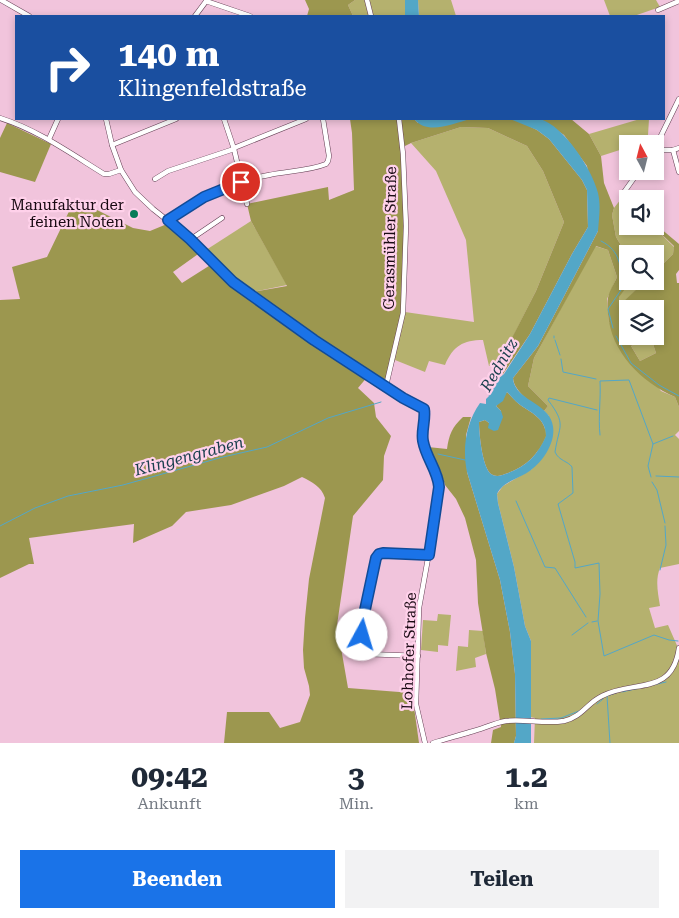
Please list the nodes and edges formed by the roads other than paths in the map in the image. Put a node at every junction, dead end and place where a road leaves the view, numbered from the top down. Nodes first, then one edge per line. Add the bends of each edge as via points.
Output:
1 (1, 0) edge
2 (367, 0) edge
3 (207, 1) edge
4 (670, 2) edge
5 (679, 2) edge
6 (658, 10) dead end
7 (27, 15) edge
8 (196, 15) edge
9 (247, 15) edge
10 (371, 15) edge
11 (679, 99) edge
12 (0, 118) edge
13 (58, 120) edge
14 (106, 120) edge
15 (174, 120) edge
16 (224, 120) edge
17 (304, 120) edge
18 (322, 120) edge
19 (399, 120) edge
20 (662, 135) edge
21 (49, 139) junction
22 (112, 145) junction
23 (234, 148) junction
24 (679, 148) edge
25 (664, 150) edge
26 (673, 150) junction
27 (121, 170) junction
28 (679, 172) edge
29 (156, 179) dead end
30 (241, 182) junction
31 (247, 204) dead end
32 (222, 218) dead end
33 (168, 220) junction
34 (190, 239) junction
35 (386, 386) junction
36 (429, 555) junction
37 (679, 648) edge
38 (418, 656) junction
39 (425, 743) edge
40 (433, 743) edge

1 - 7 street
2 - 10 street
3 - 8 street
3 - 9 street
4 - 5 street
4 - 6 street
11 - 20 street
12 - 21 street
13 - 21 street
14 - 22 street
15 - 22 street
16 - 23 street
17 - 23 street
18 - 30 street via 328,162 322,166
19 - 35 street, Gerasmühler Straße via 406,226 403,313
21 - 27 street via 104,174
22 - 27 street
23 - 29 street via 168,171
23 - 30 street
24 - 26 street
25 - 26 street
26 - 28 street
27 - 33 street via 135,192
30 - 31 street
30 - 33 street via 204,197
32 - 34 street
33 - 34 street
34 - 35 street via 233,282 310,338
35 - 36 street, Lohhofer Straße via 424,409 423,440 439,480
36 - 38 street, Lohhofer Straße via 419,608
36 - 38 street via 379,554 363,619 362,650 366,654
37 - 40 street via 669,675 603,695 585,711 564,721 507,721
38 - 39 street, Lohhofer Straße via 416,704

